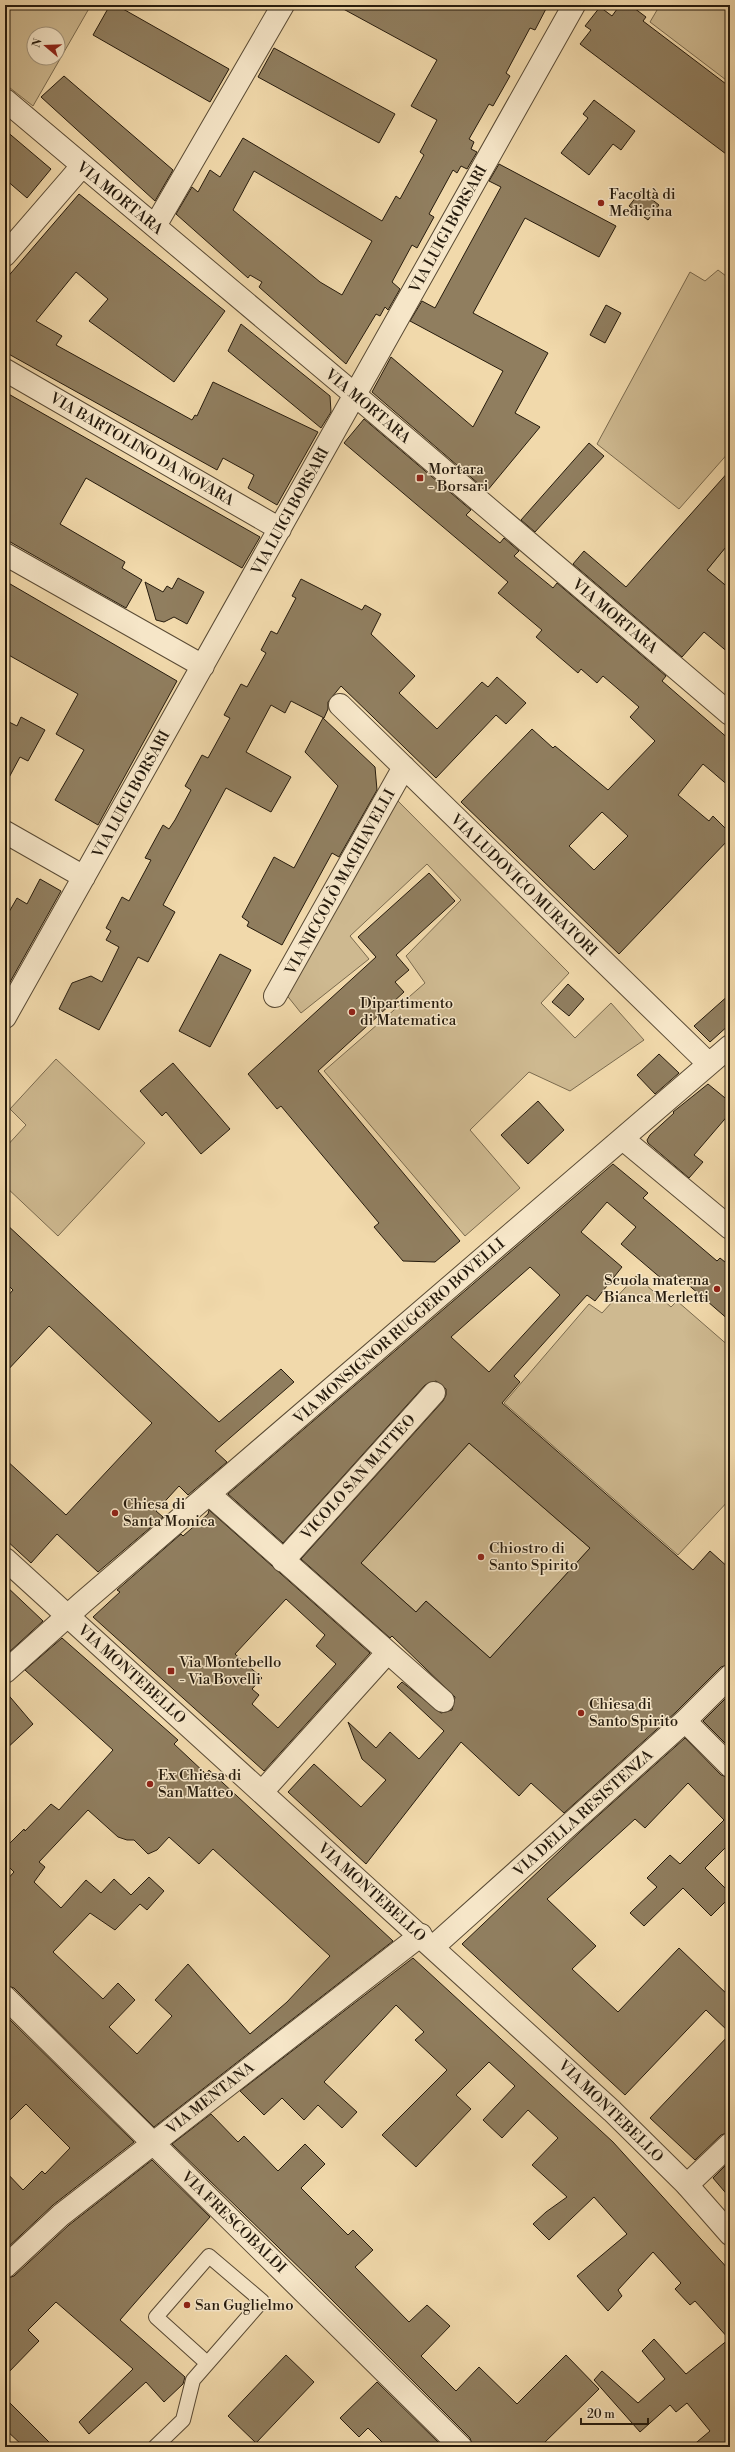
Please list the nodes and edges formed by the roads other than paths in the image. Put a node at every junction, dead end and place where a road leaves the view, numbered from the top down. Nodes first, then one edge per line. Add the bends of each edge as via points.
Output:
1 (282, 5) edge
2 (574, 5) edge
3 (5, 100) edge
4 (82, 166) junction
5 (155, 226) junction
6 (5, 255) edge
7 (5, 370) edge
8 (355, 394) junction
9 (280, 529) junction
10 (5, 554) edge
11 (203, 666) junction
12 (340, 705) dead end
13 (730, 714) edge
14 (404, 768) junction
15 (5, 832) edge
16 (84, 877) junction
17 (275, 996) dead end
18 (5, 1017) edge
19 (730, 1046) edge
20 (709, 1064) junction
21 (623, 1138) junction
22 (730, 1228) edge
23 (434, 1393) dead end
24 (209, 1494) junction
25 (5, 1558) edge
26 (282, 1561) junction
27 (68, 1615) junction
28 (387, 1653) junction
29 (5, 1672) edge
30 (730, 1676) edge
31 (443, 1701) dead end
32 (685, 1721) junction
33 (730, 1766) edge
34 (262, 1792) junction
35 (427, 1941) junction
36 (5, 1997) edge
37 (153, 2142) junction
38 (730, 2144) edge
39 (686, 2185) junction
40 (730, 2234) edge
41 (5, 2268) edge
42 (207, 2363) junction
43 (154, 2447) edge
44 (462, 2447) edge

1 - 5 street
2 - 8 street, VIA LUIGI BORSARI
3 - 4 street, VIA MORTARA
4 - 5 street, VIA MORTARA
4 - 6 street
5 - 8 street, VIA MORTARA
7 - 9 street, VIA BARTOLINO DA NOVARA
8 - 9 street, VIA LUIGI BORSARI
8 - 13 street, VIA MORTARA
9 - 11 street, VIA LUIGI BORSARI
10 - 11 street
11 - 16 street, VIA LUIGI BORSARI
12 - 14 street, VIA LUDOVICO MURATORI
14 - 17 street, VIA NICCOLÒ MACHIAVELLI
14 - 20 street, VIA LUDOVICO MURATORI
15 - 16 street
16 - 18 street, VIA LUIGI BORSARI
19 - 20 street, VIA MONSIGNOR RUGGERO BOVELLI
20 - 21 street, VIA MONSIGNOR RUGGERO BOVELLI
21 - 22 street
21 - 24 street, VIA MONSIGNOR RUGGERO BOVELLI
23 - 26 street, VICOLO SAN MATTEO
24 - 26 street
24 - 27 street, VIA MONSIGNOR RUGGERO BOVELLI
25 - 27 street, VIA MONTEBELLO
26 - 28 street
27 - 29 street, VIA MONSIGNOR RUGGERO BOVELLI
27 - 34 street, VIA MONTEBELLO
28 - 31 street
28 - 34 street
30 - 32 street, VIA DELLA RESISTENZA
32 - 33 street
32 - 35 street, VIA DELLA RESISTENZA
34 - 35 street, VIA MONTEBELLO
35 - 37 street, VIA MENTANA
35 - 39 street, VIA MONTEBELLO via 612,2111
36 - 37 street, VIA FRESCOBALDI
37 - 41 street, VIA MENTANA via 61,2215
37 - 44 street, VIA FRESCOBALDI
38 - 39 street
39 - 40 street, VIA MONTEBELLO
42 - 42 lane via 156,2317 209,2256 262,2302
42 - 43 lane via 193,2380 183,2420

